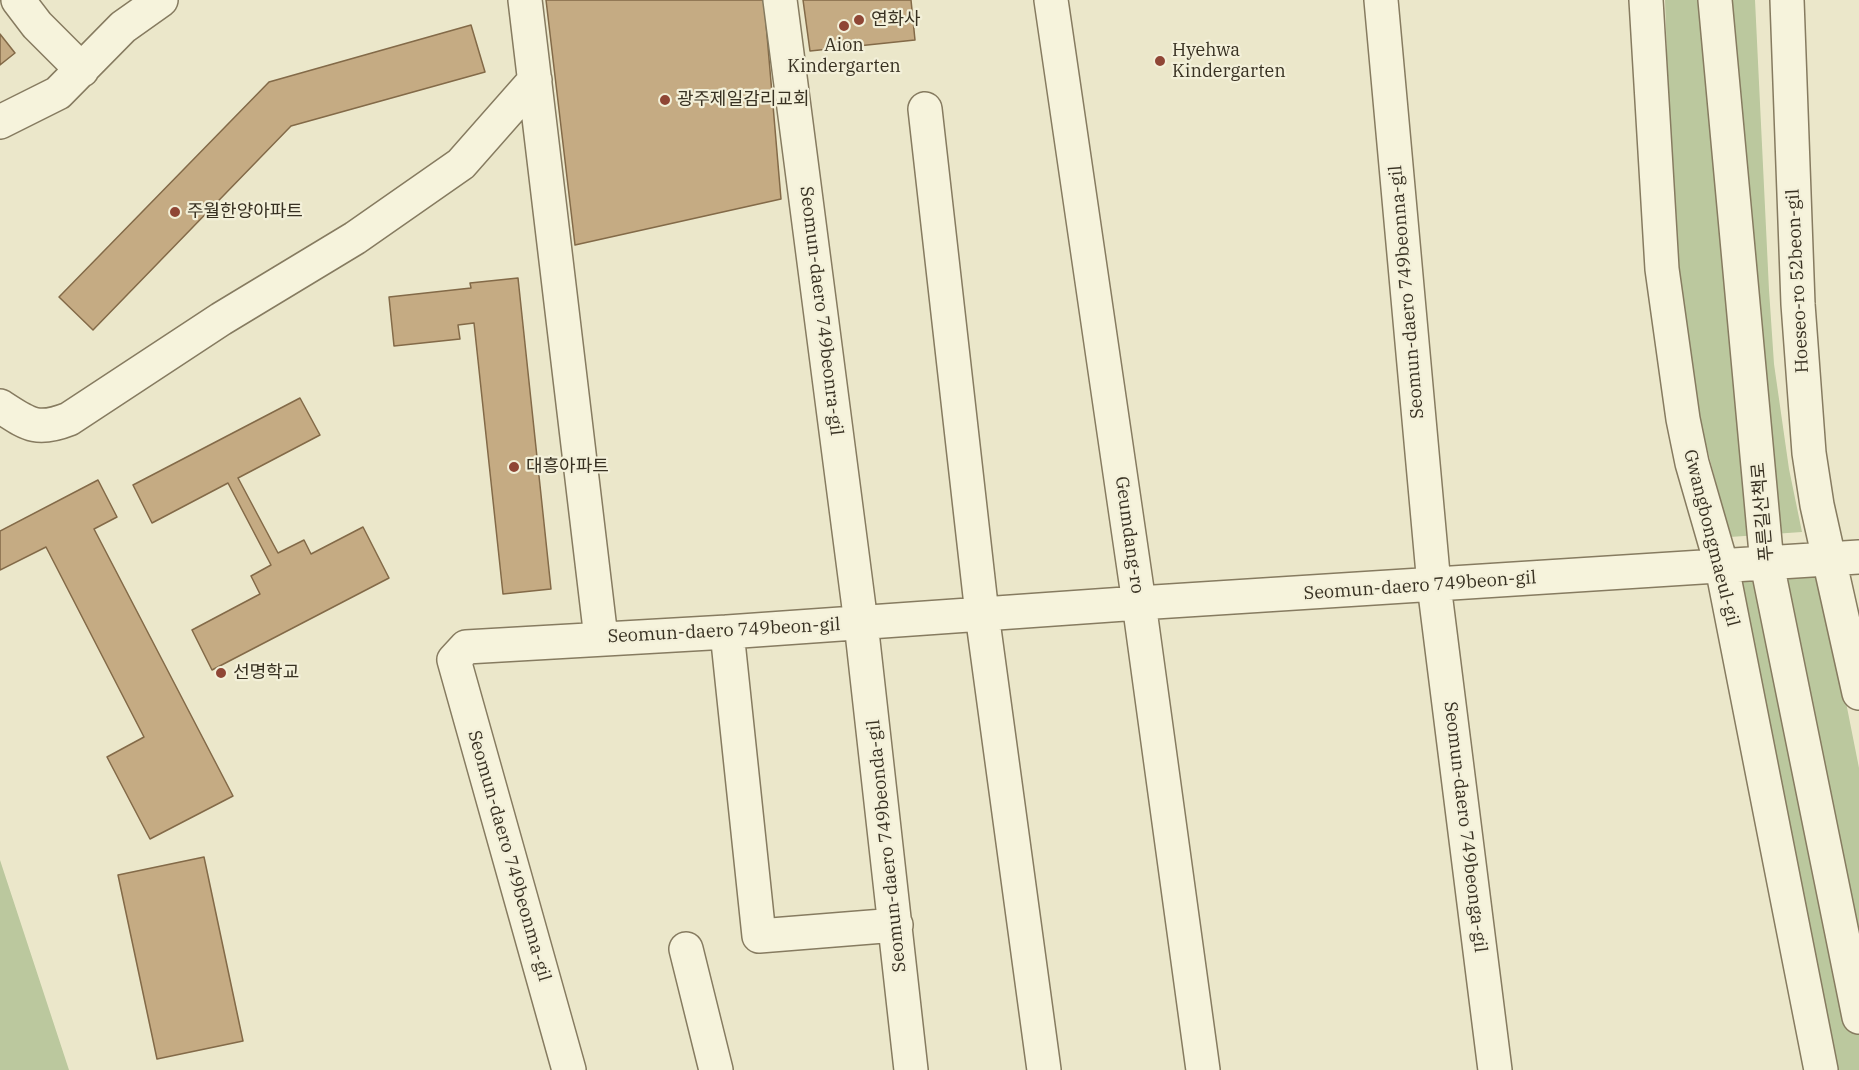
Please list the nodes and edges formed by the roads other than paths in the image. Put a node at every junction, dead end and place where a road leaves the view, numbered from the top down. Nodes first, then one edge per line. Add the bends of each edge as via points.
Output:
1 (18, 0) edge
2 (161, 0) edge
3 (525, 0) edge
4 (780, 0) edge
5 (1051, 0) edge
6 (1381, 0) edge
7 (1646, 0) edge
8 (1715, 0) edge
9 (1787, 0) edge
10 (82, 70) junction
11 (535, 80) junction
12 (925, 109) dead end
13 (0, 122) edge
14 (0, 406) edge
15 (1844, 558) edge
16 (1767, 564) junction
17 (1722, 567) junction
18 (1434, 585) junction
19 (1139, 603) junction
20 (982, 614) junction
21 (861, 623) junction
22 (727, 632) junction
23 (601, 638) junction
24 (466, 646) joint
25 (1859, 693) edge
26 (896, 925) junction
27 (686, 949) dead end
28 (1859, 1017) edge
29 (569, 1070) edge
30 (716, 1070) edge
31 (911, 1070) edge
32 (1044, 1070) edge
33 (1203, 1070) edge
34 (1495, 1070) edge
35 (1821, 1070) edge

1 - 10 street
2 - 10 street via 123,27
3 - 11 street
4 - 21 street, Seomun-daero 749beonra-gil
5 - 19 street, Geumdang-ro
6 - 18 street, Seomun-daero 749beonna-gil
7 - 17 street, Gwangbongmaeul-gil via 1669,327 1692,463
8 - 16 street, 푸른길산책로
9 - 15 street, Hoeseo-ro 52beon-gil via 1797,293 1809,453 1817,505
10 - 13 street via 58,93
11 - 14 street via 461,164 355,238 221,319 69,419 52,426 35,426
11 - 23 street
12 - 20 street
15 - 16 street, Seomun-daero 749beon-gil
15 - 25 street, Hoeseo-ro 52beon-gil
16 - 17 street, Seomun-daero 749beon-gil
16 - 28 street, 푸른길산책로
17 - 18 street, Seomun-daero 749beon-gil
17 - 35 street, Gwangbongmaeul-gil
18 - 19 street, Seomun-daero 749beon-gil
18 - 34 street, Seomun-daero 749beonga-gil
19 - 20 street, Seomun-daero 749beon-gil
19 - 33 street, Geumdang-ro
20 - 21 street, Seomun-daero 749beon-gil
20 - 32 street
21 - 22 street, Seomun-daero 749beon-gil
21 - 26 street, Seomun-daero 749beonda-gil
22 - 23 street, Seomun-daero 749beon-gil
22 - 26 street via 759,936
23 - 24 street, Seomun-daero 749beon-gil
24 - 29 street, Seomun-daero 749beonma-gil via 454,660
26 - 31 street, Seomun-daero 749beonda-gil
27 - 30 street

